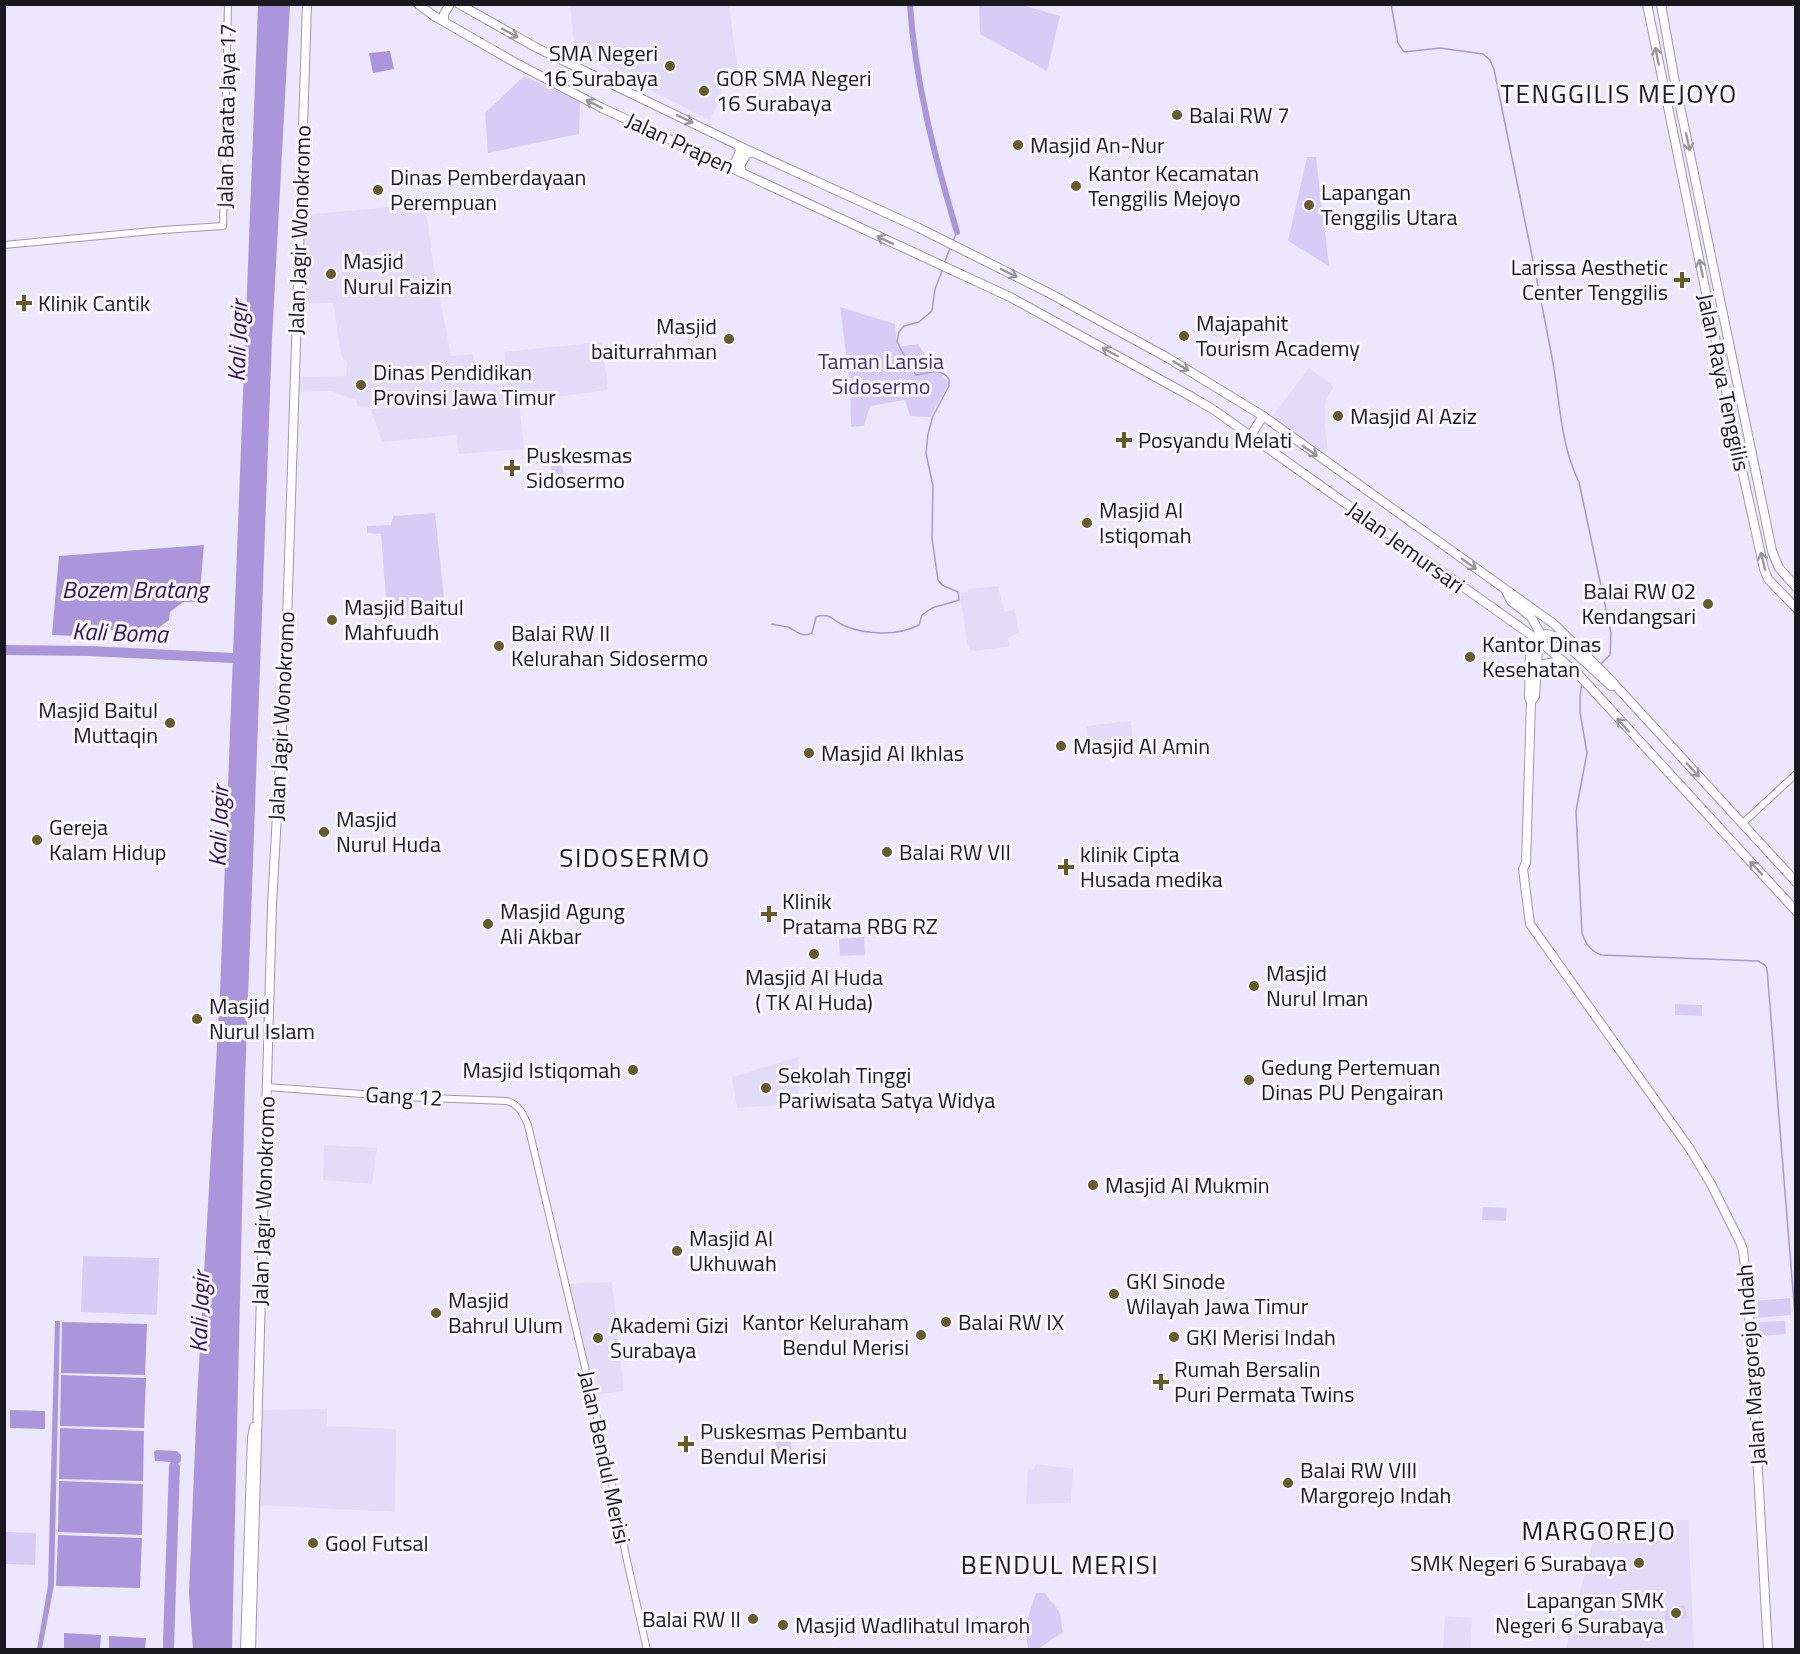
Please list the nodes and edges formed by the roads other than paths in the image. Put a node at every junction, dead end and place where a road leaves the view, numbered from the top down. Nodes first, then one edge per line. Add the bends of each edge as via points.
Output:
1 (228, 4) edge
2 (418, 4) edge
3 (459, 4) edge
4 (1647, 4) edge
5 (450, 5) edge
6 (309, 6) edge
7 (1661, 8) edge
8 (444, 18) junction
9 (1674, 77) junction
10 (1661, 78) junction
11 (744, 151) junction
12 (736, 166) junction
13 (1708, 237) junction
14 (1695, 240) junction
15 (4, 245) edge
16 (957, 247) joint
17 (950, 269) joint
18 (1263, 416) junction
19 (1251, 435) junction
20 (1755, 471) junction
21 (1743, 474) junction
22 (1796, 587) edge
23 (1506, 590) junction
24 (1796, 608) edge
25 (1538, 640) junction
26 (1562, 661) junction
27 (1593, 667) junction
28 (1536, 670) junction
29 (1532, 702) junction
30 (1796, 774) edge
31 (1743, 823) junction
32 (1796, 882) edge
33 (1796, 911) edge
34 (267, 1087) junction
35 (528, 1125) joint
36 (249, 1612) junction
37 (245, 1650) edge
38 (251, 1650) edge
39 (647, 1650) edge
40 (1768, 1650) edge

1 - 15 street, Jalan Barata Jaya 17 via 223,226
2 - 8 main road, Jalan Prapen
3 -> 11 main road, Jalan Prapen via 537,48
10 -> 4 main road, Jalan Raya Tenggilis
5 - 8 main road
6 - 34 main road, Jalan Jagir Wonokromo
7 - 9 main road, Jalan Raya Tenggilis
12 -> 8 main road, Jalan Prapen via 602,108 514,62
9 - 10 main road
9 -> 13 main road, Jalan Raya Tenggilis
10 - 14 main road, Jalan Raya Tenggilis
11 - 12 main road
11 - 16 main road, Jalan Prapen
17 -> 12 main road, Jalan Prapen
13 - 14 main road
13 - 20 main road, Jalan Raya Tenggilis
21 -> 14 main road, Jalan Raya Tenggilis
16 -> 18 main road, Jalan Jemursari via 1168,358
19 -> 17 main road, Jalan Jemursari via 1142,369
18 - 19 main road
18 -> 23 main road, Jalan Jemursari
19 - 25 main road, Jalan Jemursari
20 - 21 main road
20 - 22 main road, Jalan Raya Tenggilis via 1772,551 1779,568
24 -> 21 main road, Jalan Raya Tenggilis via 1768,579
23 - 25 main road via 1511,601 1534,621
23 - 27 main road, Jalan Jemursari via 1554,624
25 - 26 main road, Jalan Jemursari
25 - 27 main road via 1554,634
25 - 28 main road, Jalan Margorejo Indah
25 - 29 main road, Jalan Margorejo Indah via 1530,654
26 - 28 main road via 1544,664
33 -> 26 main road, Jalan Jemursari
27 -> 31 main road
28 - 29 main road, Jalan Margorejo Indah
29 - 40 main road, Jalan Margorejo Indah via 1524,869 1530,924 1690,1149 1743,1250
30 - 31 street
31 - 32 main road
34 - 35 street, Gang 12 via 507,1101 519,1108
34 - 36 main road, Jalan Jagir Wonokromo
35 - 39 street, Jalan Bendul Merisi
36 - 37 main road, Jalan Jagir Wonokromo
36 - 38 main road, Jalan Jagir Wonokromo

